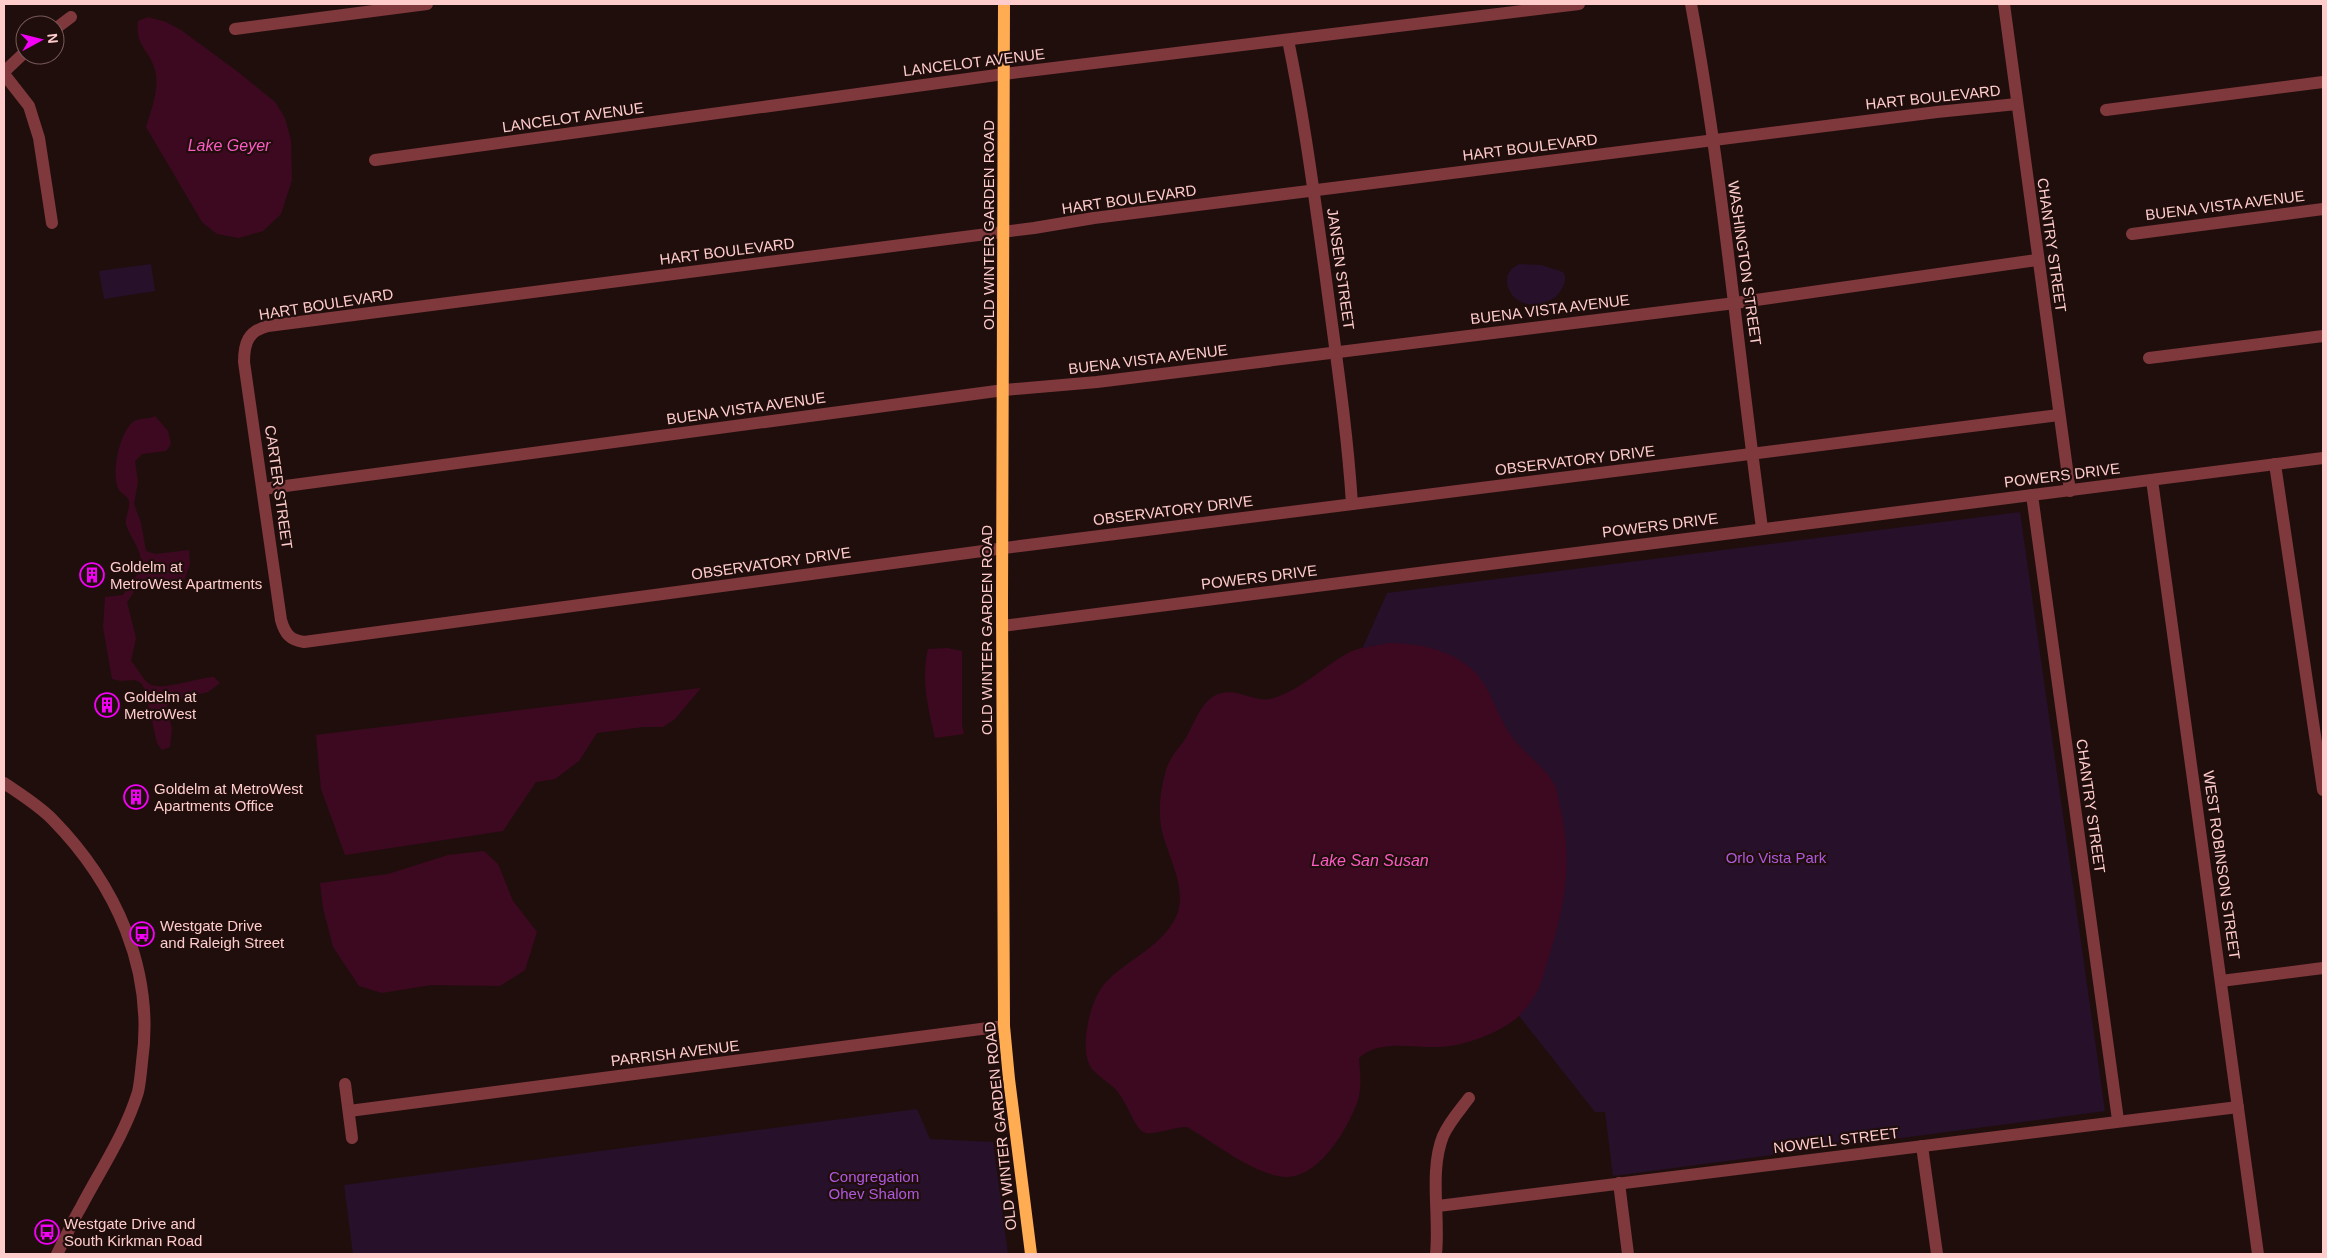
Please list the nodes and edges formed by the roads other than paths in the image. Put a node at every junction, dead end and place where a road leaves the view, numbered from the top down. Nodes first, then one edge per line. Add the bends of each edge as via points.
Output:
1 (427, 4) edge
2 (1004, 4) edge
3 (1579, 4) edge
4 (1691, 4) edge
5 (2004, 4) edge
6 (71, 17) dead end
7 (65, 22) edge
8 (235, 29) dead end
9 (1288, 40) junction
10 (15, 62) edge
11 (4, 73) edge
12 (1004, 74) junction
13 (2323, 82) edge
14 (2017, 104) junction
15 (2106, 110) dead end
16 (1712, 140) junction
17 (374, 160) dead end
18 (1313, 192) junction
19 (2323, 209) edge
20 (52, 223) dead end
21 (1004, 231) junction
22 (2132, 234) dead end
23 (2037, 260) junction
24 (1734, 303) junction
25 (2323, 336) edge
26 (248, 337) joint
27 (1336, 352) junction
28 (2149, 358) dead end
29 (1004, 390) junction
30 (2060, 415) junction
31 (1752, 455) junction
32 (2323, 458) edge
33 (2275, 464) junction
34 (2152, 480) junction
35 (263, 489) junction
36 (2070, 491) junction
37 (2032, 495) junction
38 (1352, 504) junction
39 (1762, 528) junction
40 (1002, 548) junction
41 (1002, 626) junction
42 (291, 638) joint
43 (4, 783) edge
44 (2323, 790) edge
45 (2323, 968) edge
46 (2221, 981) junction
47 (1004, 1026) junction
48 (345, 1084) dead end
49 (1469, 1098) dead end
50 (2238, 1107) junction
51 (349, 1111) junction
52 (2118, 1120) junction
53 (352, 1138) dead end
54 (1922, 1146) junction
55 (1619, 1184) junction
56 (1438, 1206) junction
57 (57, 1254) edge
58 (1031, 1254) edge
59 (1436, 1254) edge
60 (1628, 1254) edge
61 (1937, 1254) edge
62 (2258, 1254) edge

1 - 8 street
2 - 12 main road, OLD WINTER GARDEN ROAD
3 - 9 street, LANCELOT AVENUE
4 - 16 street, WASHINGTON STREET
5 - 14 street, CHANTRY STREET
6 - 7 street
9 - 12 street, LANCELOT AVENUE
9 - 18 street, JANSEN STREET via 1302,108
10 - 11 street
11 - 20 street via 29,106 39,138
12 - 17 street, LANCELOT AVENUE
12 - 21 main road, OLD WINTER GARDEN ROAD
13 - 15 street
14 - 16 street, HART BOULEVARD
14 - 23 street, CHANTRY STREET
16 - 18 street, HART BOULEVARD
16 - 24 street, WASHINGTON STREET
18 - 21 street, HART BOULEVARD
18 - 27 street, JANSEN STREET
19 - 22 street, BUENA VISTA AVENUE
21 - 26 street, HART BOULEVARD via 268,326
21 - 29 main road, OLD WINTER GARDEN ROAD
23 - 24 street, BUENA VISTA AVENUE
23 - 30 street, CHANTRY STREET
24 - 27 street, BUENA VISTA AVENUE
24 - 31 street, WASHINGTON STREET
25 - 28 street
26 - 35 street, CARTER STREET via 244,362
27 - 29 street, BUENA VISTA AVENUE via 1097,382
27 - 38 street, JANSEN STREET via 1348,442
29 - 35 street, BUENA VISTA AVENUE
29 - 40 main road, OLD WINTER GARDEN ROAD
30 - 31 street, OBSERVATORY DRIVE
30 - 36 street, CHANTRY STREET
31 - 38 street, OBSERVATORY DRIVE
31 - 39 street, WASHINGTON STREET
32 - 33 street, POWERS DRIVE
33 - 34 street, POWERS DRIVE
33 - 44 street
34 - 36 street, POWERS DRIVE
34 - 46 street, WEST ROBINSON STREET
35 - 42 street, CARTER STREET via 281,620
36 - 37 street, POWERS DRIVE
37 - 39 street, POWERS DRIVE
37 - 52 street, CHANTRY STREET
38 - 40 street, OBSERVATORY DRIVE
39 - 41 street, POWERS DRIVE
40 - 41 main road, OLD WINTER GARDEN ROAD
40 - 42 street, OBSERVATORY DRIVE via 322,640 304,642
41 - 47 main road, OLD WINTER GARDEN ROAD
43 - 57 street via 51,818 81,852 105,887 126,926 144,1000 146,1036 138,1091 116,1147
45 - 46 street
46 - 50 street, WEST ROBINSON STREET
47 - 51 street, PARRISH AVENUE
47 - 58 main road, OLD WINTER GARDEN ROAD
48 - 51 street
49 - 56 street via 1443,1137 1435,1181
50 - 52 street, NOWELL STREET
50 - 62 street, WEST ROBINSON STREET
51 - 53 street
52 - 54 street, NOWELL STREET
54 - 55 street, NOWELL STREET
54 - 61 street
55 - 56 street, NOWELL STREET
55 - 60 street
56 - 59 street

